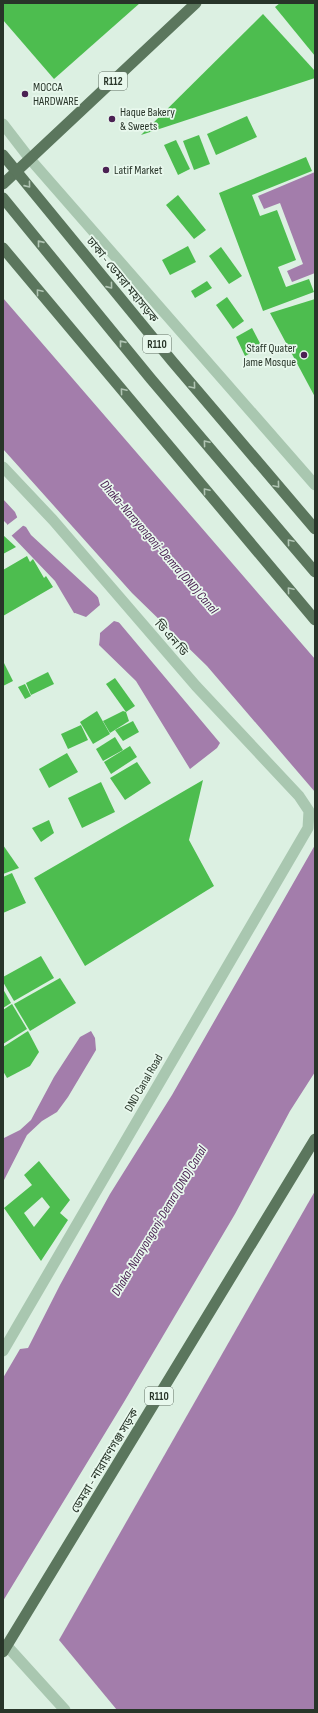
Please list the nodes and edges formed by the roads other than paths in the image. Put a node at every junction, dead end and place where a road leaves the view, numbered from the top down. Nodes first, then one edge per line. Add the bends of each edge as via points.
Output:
1 (196, 3) edge
2 (3, 124) edge
3 (3, 155) edge
4 (30, 160) junction
5 (3, 184) edge
6 (3, 198) edge
7 (3, 248) edge
8 (3, 467) edge
9 (315, 485) edge
10 (315, 529) edge
11 (315, 572) edge
12 (315, 620) edge
13 (308, 828) joint
14 (315, 1139) edge
15 (3, 1351) edge
16 (5, 1649) edge
17 (65, 1710) edge

1 - 4 main road, R112
2 - 4 street
3 -> 10 main road, ঢাকা - ডেমরা মহাসড়ক / R110, bridge via 172,361
4 - 5 main road
4 - 9 street
11 -> 6 main road, R110
12 -> 7 main road
8 - 13 street, ডি এন ডি via 53,520 196,686 299,796 309,811
13 - 15 street, DND Canal Road
14 - 16 main road, ডেমরা - নারায়ণগঞ্জ সড়ক / R110
16 - 17 street

